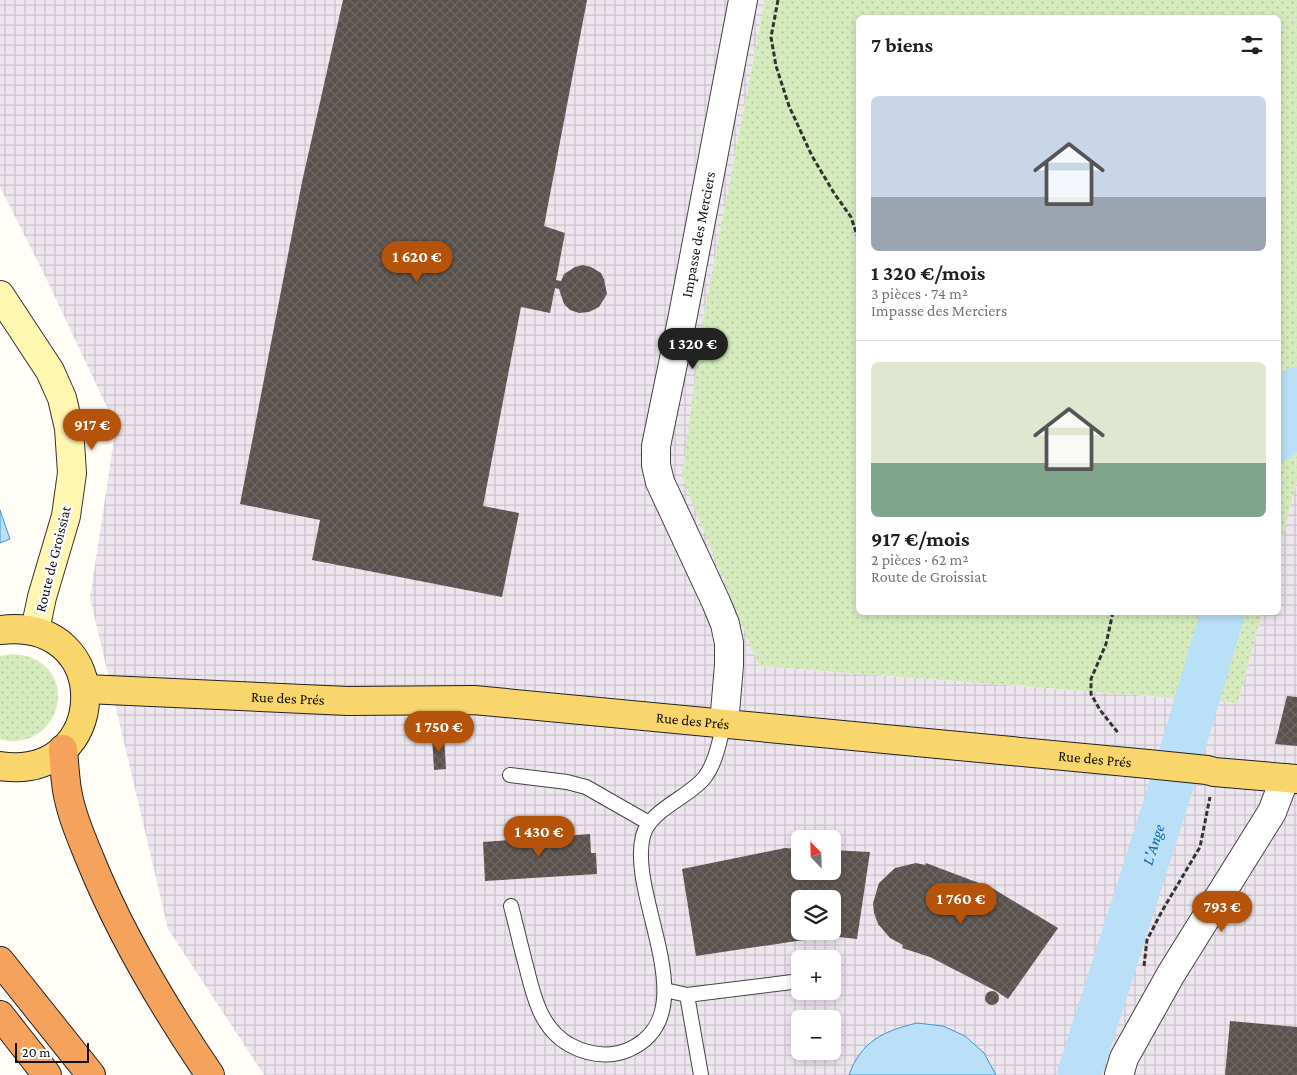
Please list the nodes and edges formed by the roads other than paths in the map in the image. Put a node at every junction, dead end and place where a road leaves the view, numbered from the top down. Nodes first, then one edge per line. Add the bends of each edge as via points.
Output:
1 (743, 0) edge
2 (0, 296) edge
3 (0, 630) edge
4 (35, 630) junction
5 (86, 689) junction
6 (724, 724) junction
7 (63, 749) junction
8 (0, 766) edge
9 (510, 775) dead end
10 (1291, 779) edge
11 (649, 823) junction
12 (511, 906) dead end
13 (0, 960) edge
14 (791, 982) edge
15 (665, 990) junction
16 (687, 995) junction
17 (0, 1015) edge
18 (47, 1075) edge
19 (91, 1075) edge
20 (210, 1075) edge
21 (701, 1075) edge
22 (1119, 1075) edge

1 - 6 street, Impasse des Merciers via 656,446 660,482 725,624 729,665
2 - 4 main road, Route de Groissiat via 50,371 62,398 69,428 72,473 66,516
3 - 4 main road
4 - 5 main road via 53,638 66,649 76,662
5 - 6 main road, Rue des Prés via 348,701 474,700
5 - 7 main road via 83,717 74,738
6 - 10 main road, Rue des Prés
6 - 11 lane via 712,766 704,779
7 - 8 main road via 38,765
7 - 20 highway via 67,792 97,877 139,964
9 - 11 lane via 586,787
10 - 22 street via 1172,974 1124,1058
11 - 15 lane via 640,846 640,864
12 - 15 lane via 534,1000 542,1017 566,1043 583,1052 603,1056 635,1047 661,1018
13 - 19 highway
14 - 16 lane
15 - 16 lane
16 - 21 lane
17 - 18 highway

